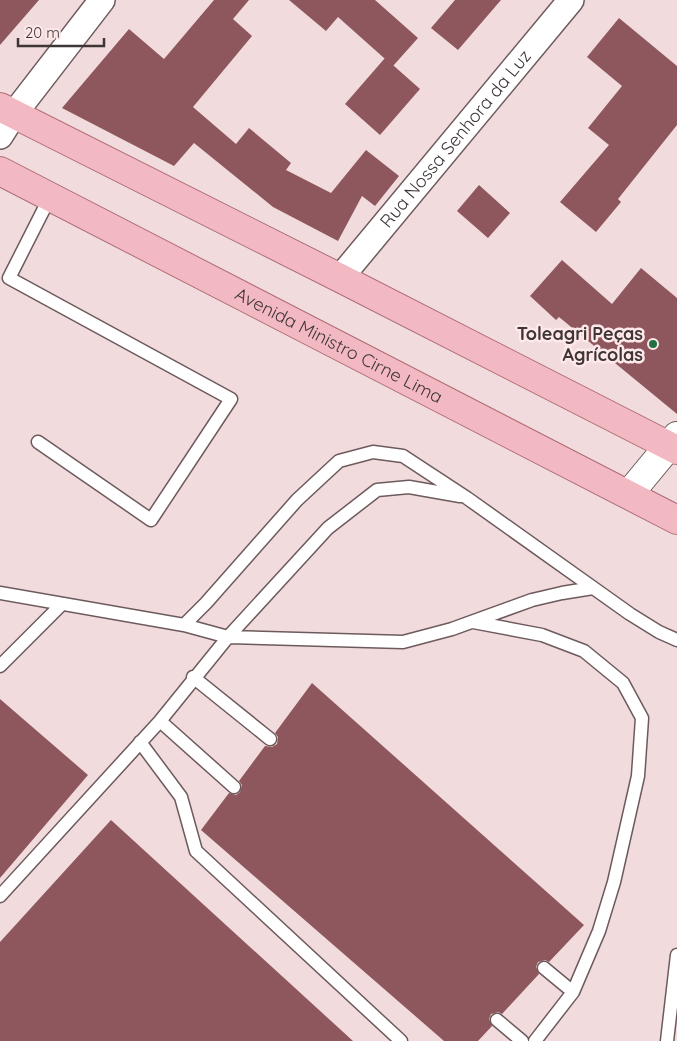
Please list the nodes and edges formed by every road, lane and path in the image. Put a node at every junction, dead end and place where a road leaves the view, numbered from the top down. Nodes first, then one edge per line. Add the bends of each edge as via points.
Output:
1 (102, 0) edge
2 (571, 0) edge
3 (4, 119) edge
4 (0, 171) edge
5 (50, 197) junction
6 (4, 276) edge
7 (340, 278) junction
8 (38, 442) dead end
9 (674, 444) edge
10 (629, 494) junction
11 (467, 498) junction
12 (677, 520) edge
13 (593, 588) junction
14 (0, 593) edge
15 (61, 605) junction
16 (472, 621) junction
17 (184, 625) junction
18 (228, 636) junction
19 (677, 640) edge
20 (0, 666) edge
21 (193, 678) junction
22 (160, 721) junction
23 (270, 739) dead end
24 (140, 742) junction
25 (234, 787) dead end
26 (0, 896) edge
27 (677, 955) edge
28 (544, 968) dead end
29 (573, 992) junction
30 (497, 1020) dead end
31 (400, 1041) edge
32 (522, 1041) edge
33 (535, 1041) edge
34 (667, 1041) edge

1 - 3 street
2 - 7 street, Rua Nossa Senhora da Luz
3 - 7 main road
4 - 5 main road, Avenida Ministro Cirne Lima
5 - 6 lane
5 - 10 main road, Avenida Ministro Cirne Lima
6 - 8 lane via 231,399 151,520
7 - 9 main road
9 - 10 street
10 - 12 main road, Avenida Ministro Cirne Lima
11 - 13 lane
11 - 17 lane via 403,456 372,452 339,461 297,500
11 - 18 lane via 409,487 377,490 328,528
13 - 16 lane via 532,600
13 - 19 lane via 659,632
14 - 15 lane
15 - 17 lane
15 - 20 lane
16 - 18 lane via 403,642
16 - 29 lane via 542,635 584,651 623,683 642,718 638,776 614,882 599,931
17 - 18 lane
18 - 21 lane
21 - 22 lane
21 - 23 lane
22 - 24 lane
22 - 25 lane
24 - 26 lane
24 - 31 lane via 181,797 196,851
27 - 34 lane
28 - 29 lane
29 - 33 lane
30 - 32 lane

